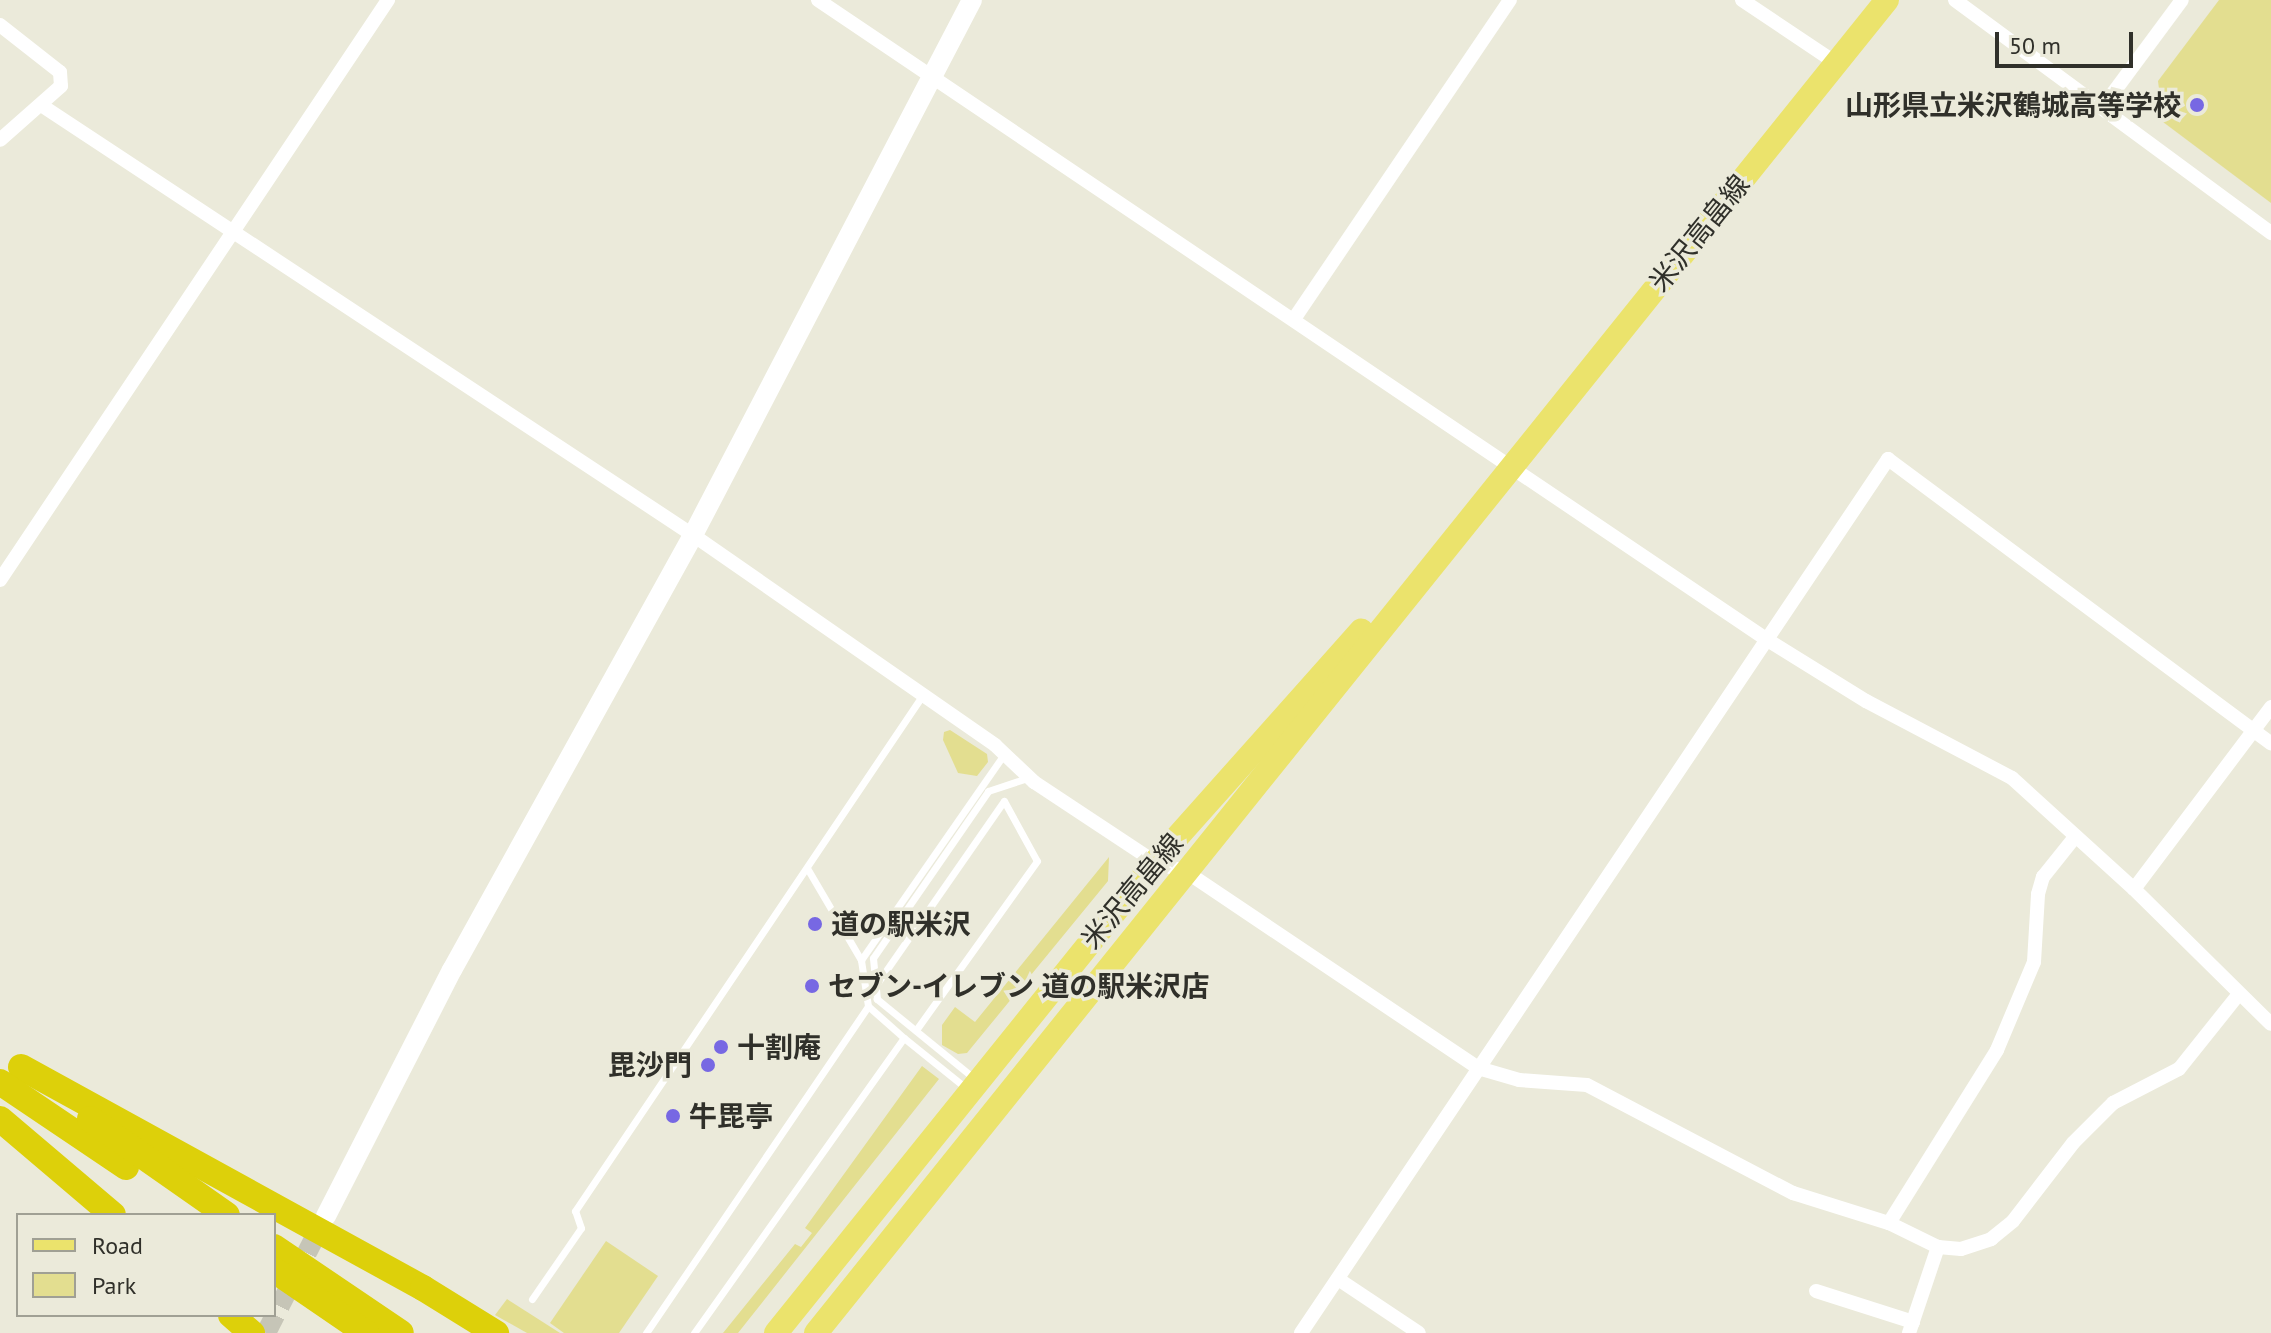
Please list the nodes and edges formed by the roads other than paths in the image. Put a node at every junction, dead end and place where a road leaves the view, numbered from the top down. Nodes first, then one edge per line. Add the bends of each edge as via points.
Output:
1 (388, 0) edge
2 (818, 0) edge
3 (972, 0) edge
4 (1510, 0) edge
5 (1742, 0) edge
6 (1887, 0) edge
7 (1955, 0) edge
8 (2182, 0) edge
9 (0, 25) edge
10 (1836, 63) junction
11 (932, 77) junction
12 (41, 105) junction
13 (2102, 108) junction
14 (0, 140) edge
15 (232, 231) junction
16 (2271, 233) edge
17 (1294, 319) junction
18 (1511, 466) junction
19 (693, 535) junction
20 (0, 580) edge
21 (1766, 639) junction
22 (922, 696) junction
23 (2271, 707) edge
24 (2254, 730) junction
25 (2271, 743) edge
26 (1004, 754) junction
27 (1029, 777) junction
28 (2075, 837) junction
29 (1155, 862) junction
30 (807, 868) junction
31 (1188, 873) junction
32 (2134, 889) junction
33 (861, 960) junction
34 (876, 985) junction
35 (2238, 995) junction
36 (868, 1006) junction
37 (2271, 1024) edge
38 (916, 1030) junction
39 (904, 1038) junction
40 (7, 1068) edge
41 (1478, 1068) junction
42 (972, 1085) junction
43 (0, 1119) edge
44 (111, 1213) edge
45 (191, 1213) edge
46 (224, 1213) edge
47 (326, 1216) tunnel mouth
48 (1889, 1223) junction
49 (1938, 1247) junction
50 (276, 1248) edge
51 (276, 1271) edge
52 (1338, 1279) junction
53 (1816, 1291) dead end
54 (532, 1299) dead end
55 (233, 1317) edge
56 (1911, 1328) edge
57 (252, 1333) edge
58 (366, 1333) edge
59 (401, 1333) edge
60 (496, 1333) edge
61 (646, 1333) edge
62 (694, 1333) edge
63 (776, 1333) edge
64 (816, 1333) edge
65 (1301, 1333) edge
66 (1419, 1333) edge

1 - 15 street
2 - 11 street
3 - 11 street
4 - 17 street
5 - 10 street
6 - 10 main road, 米沢高畠線
7 - 13 street
8 - 13 street
9 - 12 street via 60,72 61,86
10 - 18 main road, 米沢高畠線
11 - 17 street
11 - 19 street
12 - 14 street
12 - 15 street
13 - 16 street
15 - 19 street
15 - 20 street
17 - 18 street
18 - 21 street
18 - 29 main road, 米沢高畠線
18 - 31 main road, 米沢高畠線
19 - 22 street
19 - 47 street via 452,970
21 - 24 street via 1888,459
21 - 28 street via 1866,701 2012,778
21 - 41 street
22 - 26 street
22 - 30 lane
23 - 24 street
24 - 25 street
24 - 32 street
26 - 27 street
26 - 33 lane
27 - 29 street
27 - 34 lane via 988,791 873,958
28 - 32 street
28 - 48 street via 2043,877 2034,962 1997,1050
29 - 31 street
29 - 42 main road, 米沢高畠線
30 - 33 lane
30 - 54 lane via 575,1211 581,1228
31 - 41 street
31 - 64 main road, 米沢高畠線
32 - 35 street
33 - 36 lane
34 - 38 lane via 877,999
34 - 38 lane via 1004,801 1037,861
35 - 37 street
35 - 49 street via 2179,1069 2113,1103 2073,1143 2013,1221 1991,1239 1961,1249
36 - 39 lane
36 - 61 lane
38 - 42 lane
39 - 42 lane
39 - 62 lane
40 - 45 highway
40 - 46 highway
40 - 60 highway via 423,1288
41 - 48 street via 1519,1080 1587,1085 1793,1193
41 - 52 street
42 - 63 main road, 米沢高畠線
43 - 44 highway
48 - 49 street
49 - 56 street
50 - 59 highway
51 - 58 highway
52 - 65 street
52 - 66 street
53 - 56 street
55 - 57 highway

